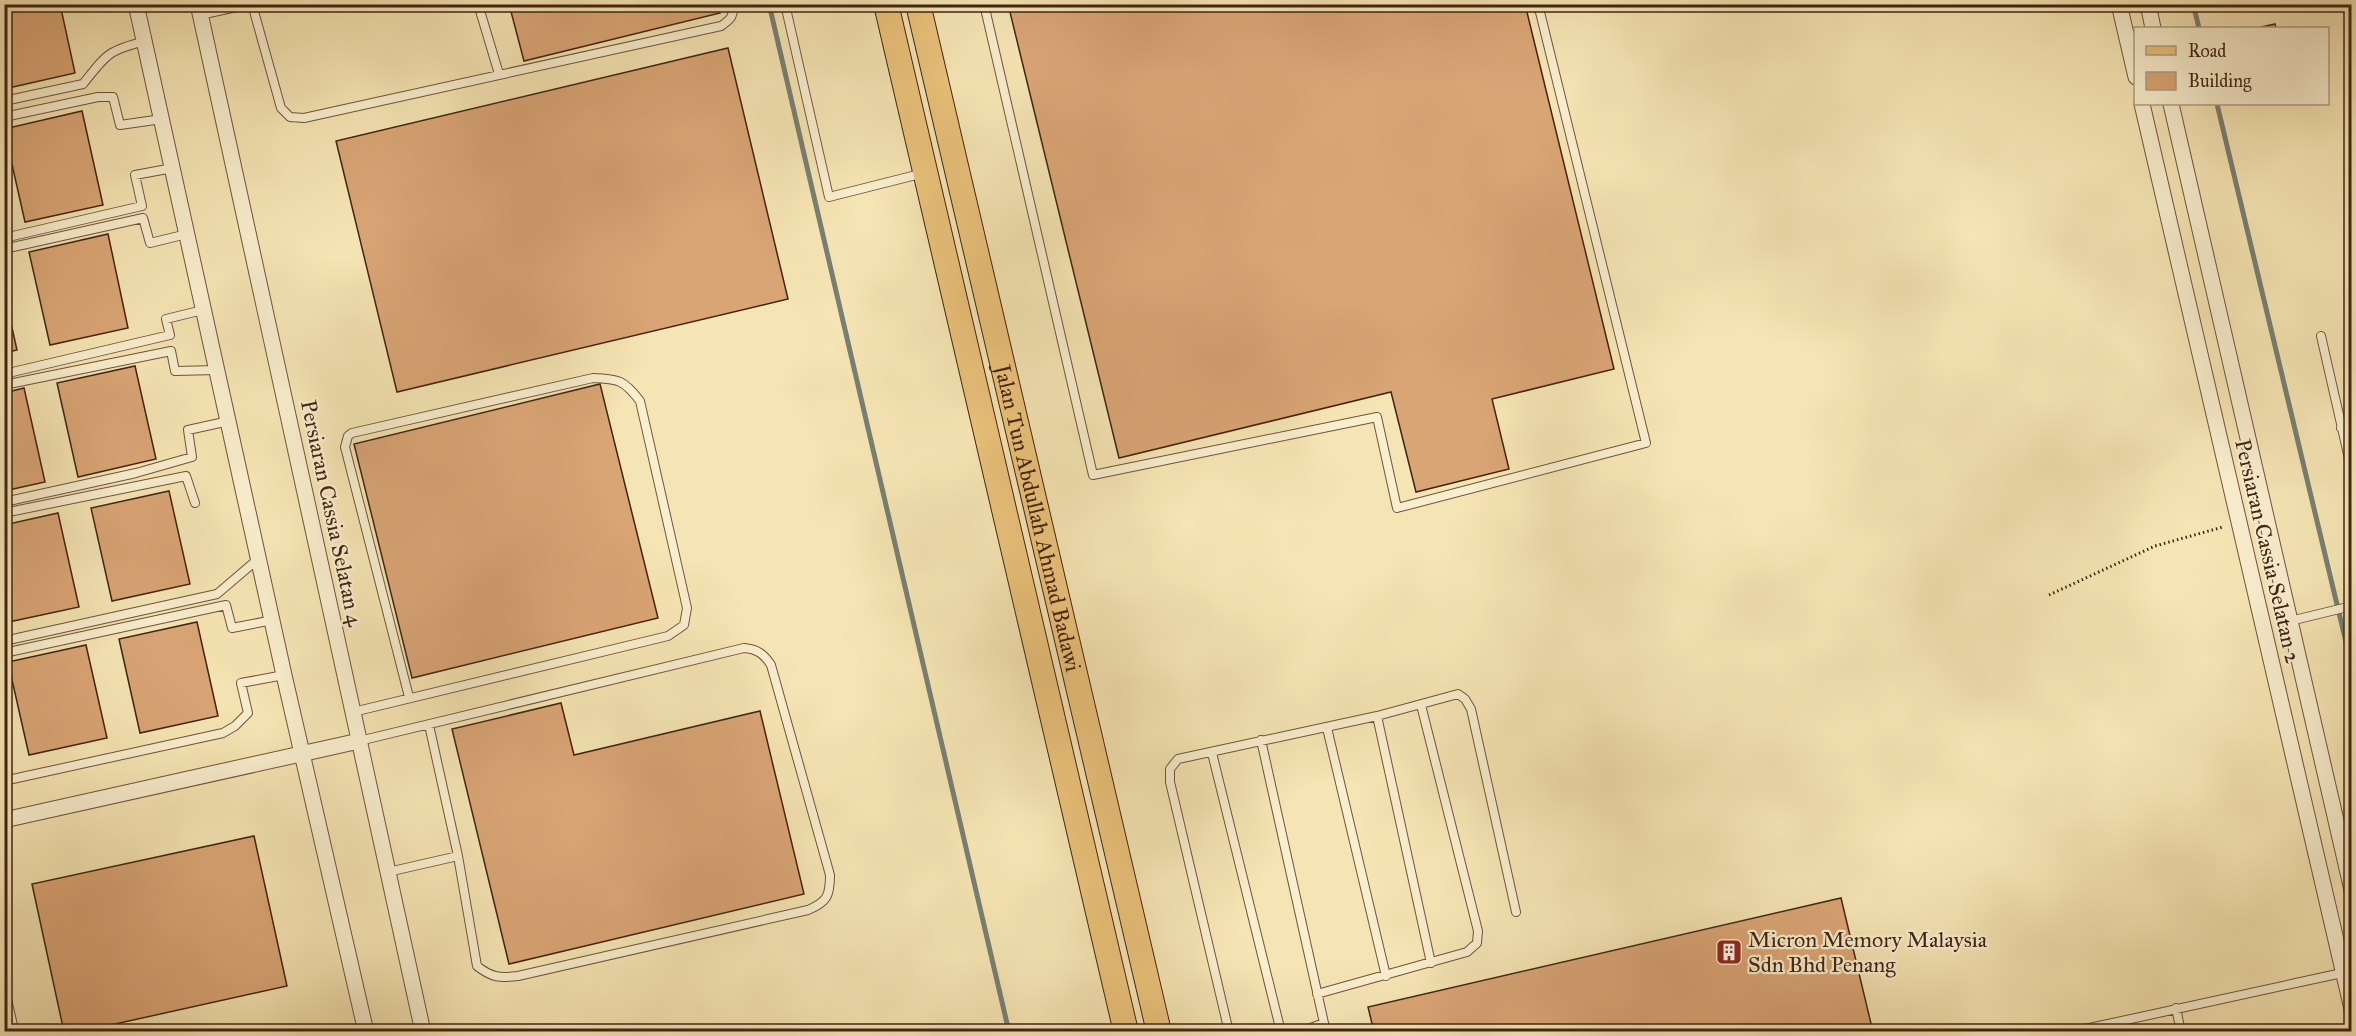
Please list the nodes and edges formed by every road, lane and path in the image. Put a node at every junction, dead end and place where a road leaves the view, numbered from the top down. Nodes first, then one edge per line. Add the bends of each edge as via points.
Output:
1 (136, 4) edge
2 (251, 4) edge
3 (478, 4) edge
4 (732, 4) edge
5 (785, 4) edge
6 (886, 4) edge
7 (918, 4) edge
8 (984, 4) edge
9 (1538, 4) edge
10 (2119, 4) edge
11 (2148, 4) edge
12 (199, 10) edge
13 (2153, 27) edge
14 (145, 41) junction
15 (2134, 68) edge
16 (499, 74) junction
17 (4, 100) edge
18 (2142, 105) edge
19 (2171, 105) edge
20 (4, 117) edge
21 (162, 119) junction
22 (173, 168) junction
23 (925, 172) junction
24 (187, 234) junction
25 (4, 238) edge
26 (4, 249) edge
27 (203, 310) junction
28 (2321, 336) dead end
29 (218, 370) junction
30 (4, 374) edge
31 (4, 385) edge
32 (229, 422) junction
33 (2352, 425) edge
34 (2341, 428) junction
35 (2352, 472) edge
36 (4, 502) edge
37 (195, 503) dead end
38 (4, 513) edge
39 (2239, 523) junction
40 (258, 559) junction
41 (2049, 595) dead end
42 (2352, 606) edge
43 (273, 621) junction
44 (2290, 621) junction
45 (4, 641) edge
46 (4, 653) edge
47 (284, 675) junction
48 (409, 697) junction
49 (1421, 705) junction
50 (353, 712) junction
51 (1377, 716) junction
52 (429, 725) junction
53 (1327, 728) junction
54 (1261, 740) junction
55 (359, 741) junction
56 (1212, 753) junction
57 (302, 754) junction
58 (4, 774) edge
59 (4, 820) edge
60 (458, 856) junction
61 (388, 872) junction
62 (2352, 890) edge
63 (1516, 912) dead end
64 (1431, 963) junction
65 (2342, 973) junction
66 (1386, 976) junction
67 (1317, 994) junction
68 (4, 1002) edge
69 (2176, 1008) junction
70 (2352, 1009) edge
71 (1324, 1023) junction
72 (11, 1032) edge
73 (366, 1032) edge
74 (423, 1032) edge
75 (1126, 1032) edge
76 (1159, 1032) edge
77 (1229, 1032) edge
78 (1281, 1032) edge
79 (1300, 1032) edge
80 (1326, 1032) edge
81 (2071, 1032) edge
82 (2181, 1032) edge

1 - 14 street
2 - 12 lane
2 - 16 lane via 281,108 290,117 304,118
3 - 16 lane
4 - 16 lane via 734,12 721,26
5 - 23 lane via 830,196
6 - 23 main road, Jalan Tun Abdullah Ahmad Badawi
7 - 76 main road, Jalan Tun Abdullah Ahmad Badawi
8 - 9 lane via 1093,475 1377,417 1397,508 1646,443
10 - 15 street
11 - 13 street
12 - 50 street, Persiaran Cassia Selatan 4
14 - 17 lane via 105,55 83,84
14 - 21 street
18 - 39 street, Persiaran Cassia Selatan 2
19 - 44 street, Persiaran Cassia Selatan 2
20 - 21 lane via 113,97 120,125
21 - 22 street
22 - 24 street
22 - 25 lane via 135,175 142,206
23 - 75 main road, Jalan Tun Abdullah Ahmad Badawi
24 - 26 lane via 150,243 143,218
24 - 27 street
27 - 29 street
27 - 30 lane via 166,319 170,335
28 - 34 lane
29 - 31 lane via 175,371 171,351
29 - 32 street
32 - 36 lane via 188,430 192,457
32 - 40 street
33 - 34 lane
34 - 35 lane
37 - 38 lane via 186,476
39 - 41 path via 2155,546
39 - 65 street, Persiaran Cassia Selatan 2
40 - 43 street
40 - 45 lane via 217,594
42 - 44 lane
43 - 46 lane via 232,628 226,605
43 - 47 street
44 - 62 street, Persiaran Cassia Selatan 2
47 - 57 street
47 - 58 lane via 241,683 248,712 223,733 8,780
48 - 48 lane via 345,447 348,436 593,378 625,383 640,401 687,608 684,625 668,636
48 - 50 lane
49 - 51 lane
49 - 63 lane via 1458,694 1471,709
49 - 64 lane via 1478,931 1477,943 1467,952
50 - 55 street, Persiaran Cassia Selatan 4
51 - 53 lane
51 - 64 lane
52 - 55 lane
52 - 60 lane
52 - 60 lane via 744,648 754,649 765,655 771,665 830,875 830,895 824,903 808,910 498,979 477,966
53 - 54 lane
53 - 66 lane
54 - 56 lane
54 - 67 lane
55 - 57 street
55 - 61 street, Persiaran Cassia Selatan 4
56 - 77 lane via 1178,759 1170,769 1170,782
56 - 78 lane
57 - 59 street
57 - 73 street
60 - 61 lane
61 - 74 street, Persiaran Cassia Selatan 4
64 - 66 lane
65 - 69 lane
65 - 70 street, Persiaran Cassia Selatan 2
66 - 67 lane
67 - 71 lane
68 - 72 street
69 - 81 lane
69 - 82 lane
71 - 79 lane
71 - 80 lane

